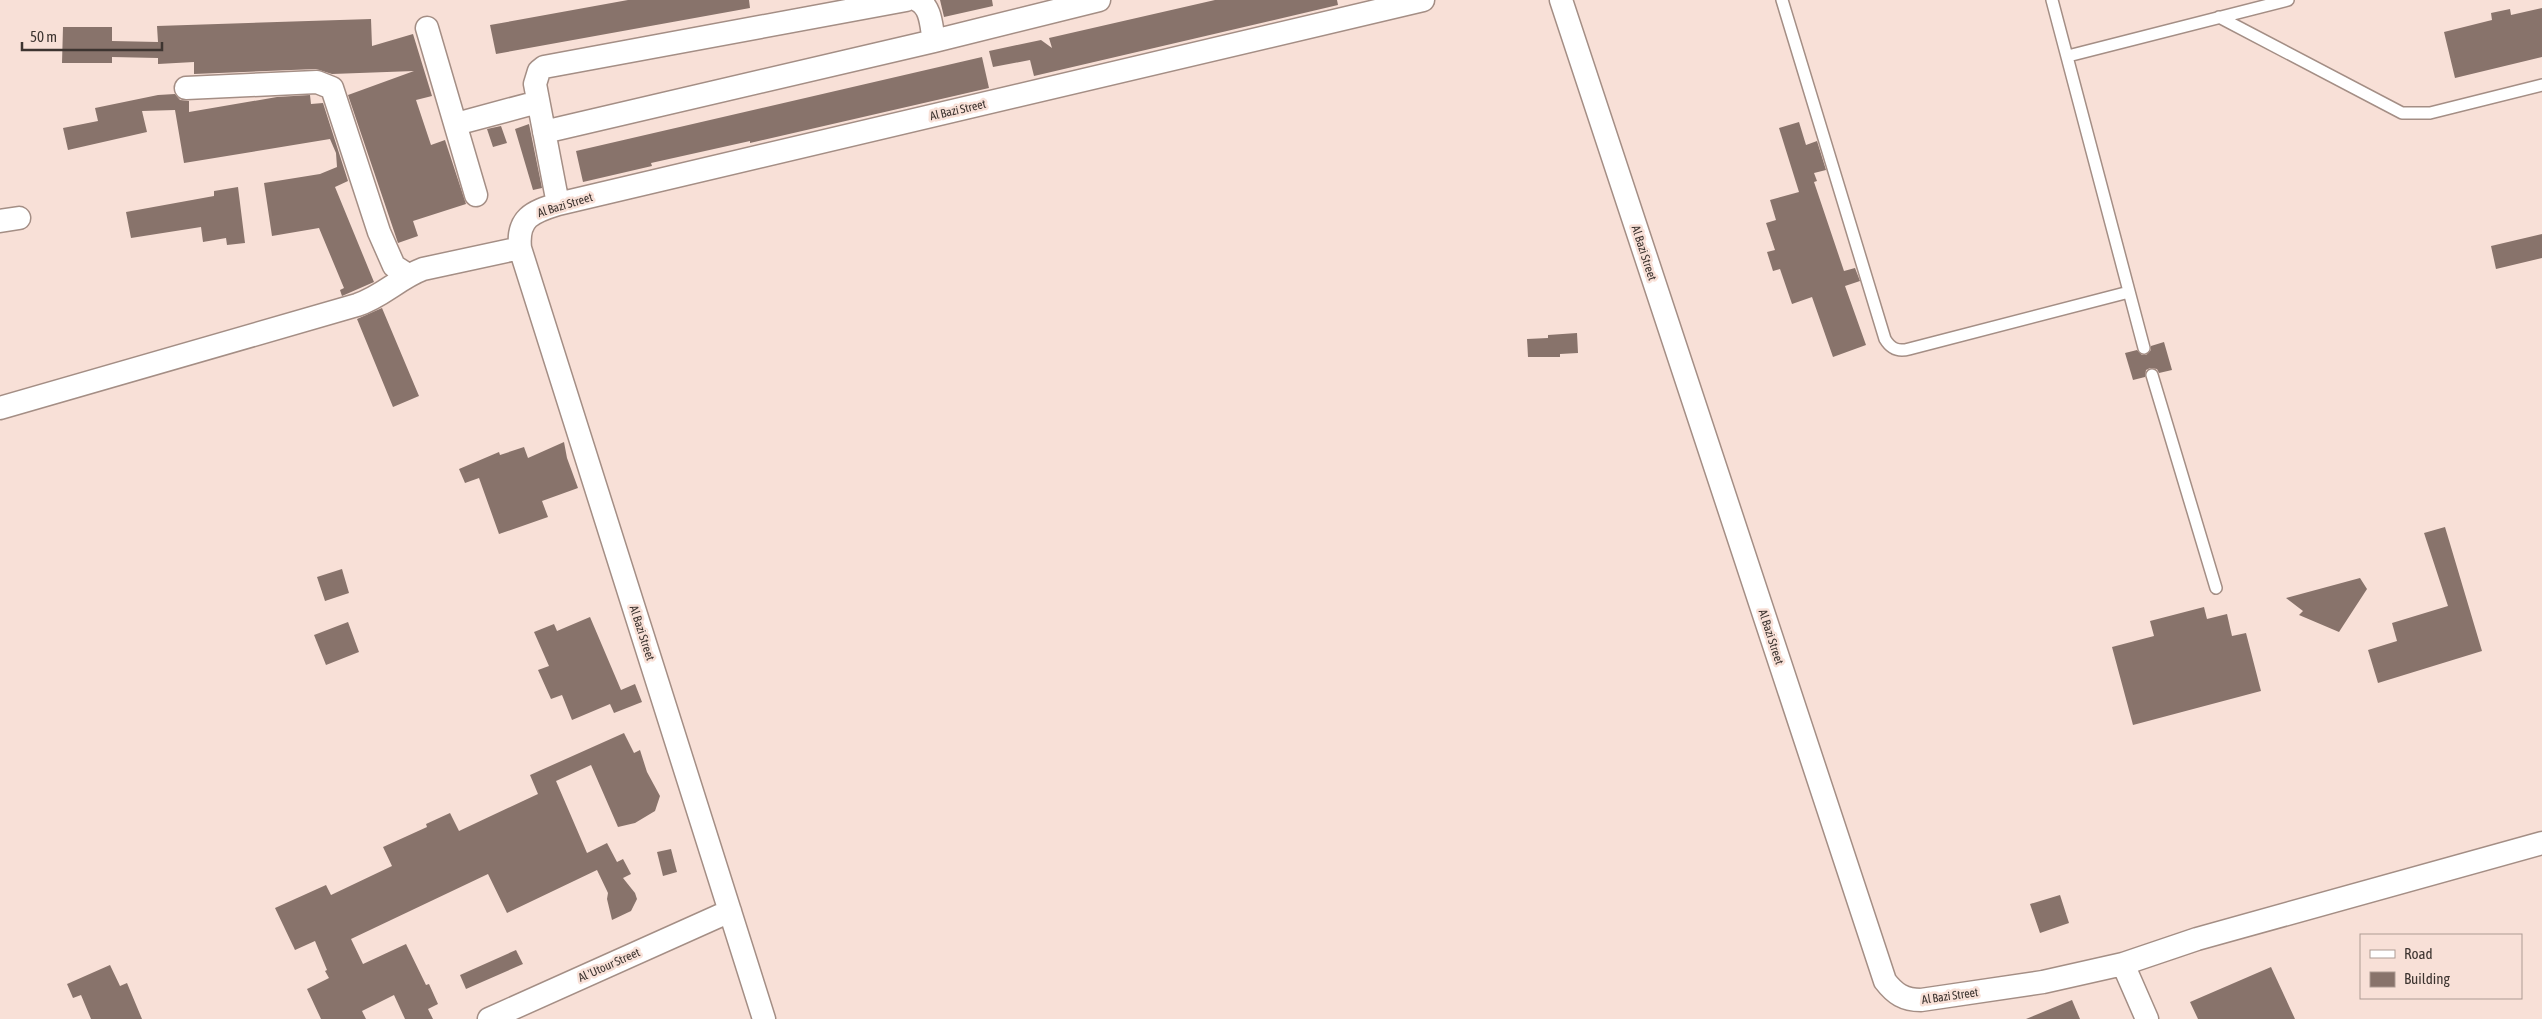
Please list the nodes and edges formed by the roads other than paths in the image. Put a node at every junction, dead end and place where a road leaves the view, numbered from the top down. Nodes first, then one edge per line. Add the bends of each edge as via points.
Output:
1 (906, 0) edge
2 (917, 0) edge
3 (1099, 0) edge
4 (1423, 0) edge
5 (1561, 0) edge
6 (1782, 0) edge
7 (2052, 0) edge
8 (2288, 0) edge
9 (2219, 17) junction
10 (427, 28) dead end
11 (934, 41) junction
12 (2068, 56) junction
13 (2542, 85) edge
14 (186, 88) dead end
15 (538, 102) junction
16 (456, 124) junction
17 (544, 132) junction
18 (476, 195) dead end
19 (558, 204) junction
20 (520, 248) junction
21 (408, 275) junction
22 (2130, 292) junction
23 (2144, 348) dead end
24 (2152, 375) dead end
25 (0, 408) edge
26 (2216, 588) dead end
27 (2542, 843) edge
28 (730, 911) junction
29 (2123, 964) junction
30 (489, 1019) edge
31 (764, 1019) edge
32 (2147, 1019) edge

1 - 15 street via 550,65 539,71 536,78
2 - 11 street via 928,11
3 - 11 street
4 - 19 street, Al Bazi Street
5 - 29 street, Al Bazi Street via 1885,981 1900,996 1920,1000 2043,982
6 - 22 lane via 1889,346 1895,350 1910,349
7 - 12 lane
8 - 9 lane
9 - 12 lane
9 - 13 lane via 2402,113 2430,113
10 - 16 street
11 - 17 street
12 - 22 lane
14 - 21 street via 317,82 332,88 379,232 394,266
15 - 16 street
15 - 17 street
16 - 18 street
17 - 19 street
19 - 20 street, Al Bazi Street via 543,208 525,220 519,238
20 - 21 street
20 - 28 street, Al Bazi Street
21 - 25 street via 385,293 358,305
22 - 23 lane
24 - 26 lane
27 - 29 street, Al Bazi Street via 2197,939
28 - 30 street, Al 'Utour Street
28 - 31 street, Al Bazi Street
29 - 32 street

